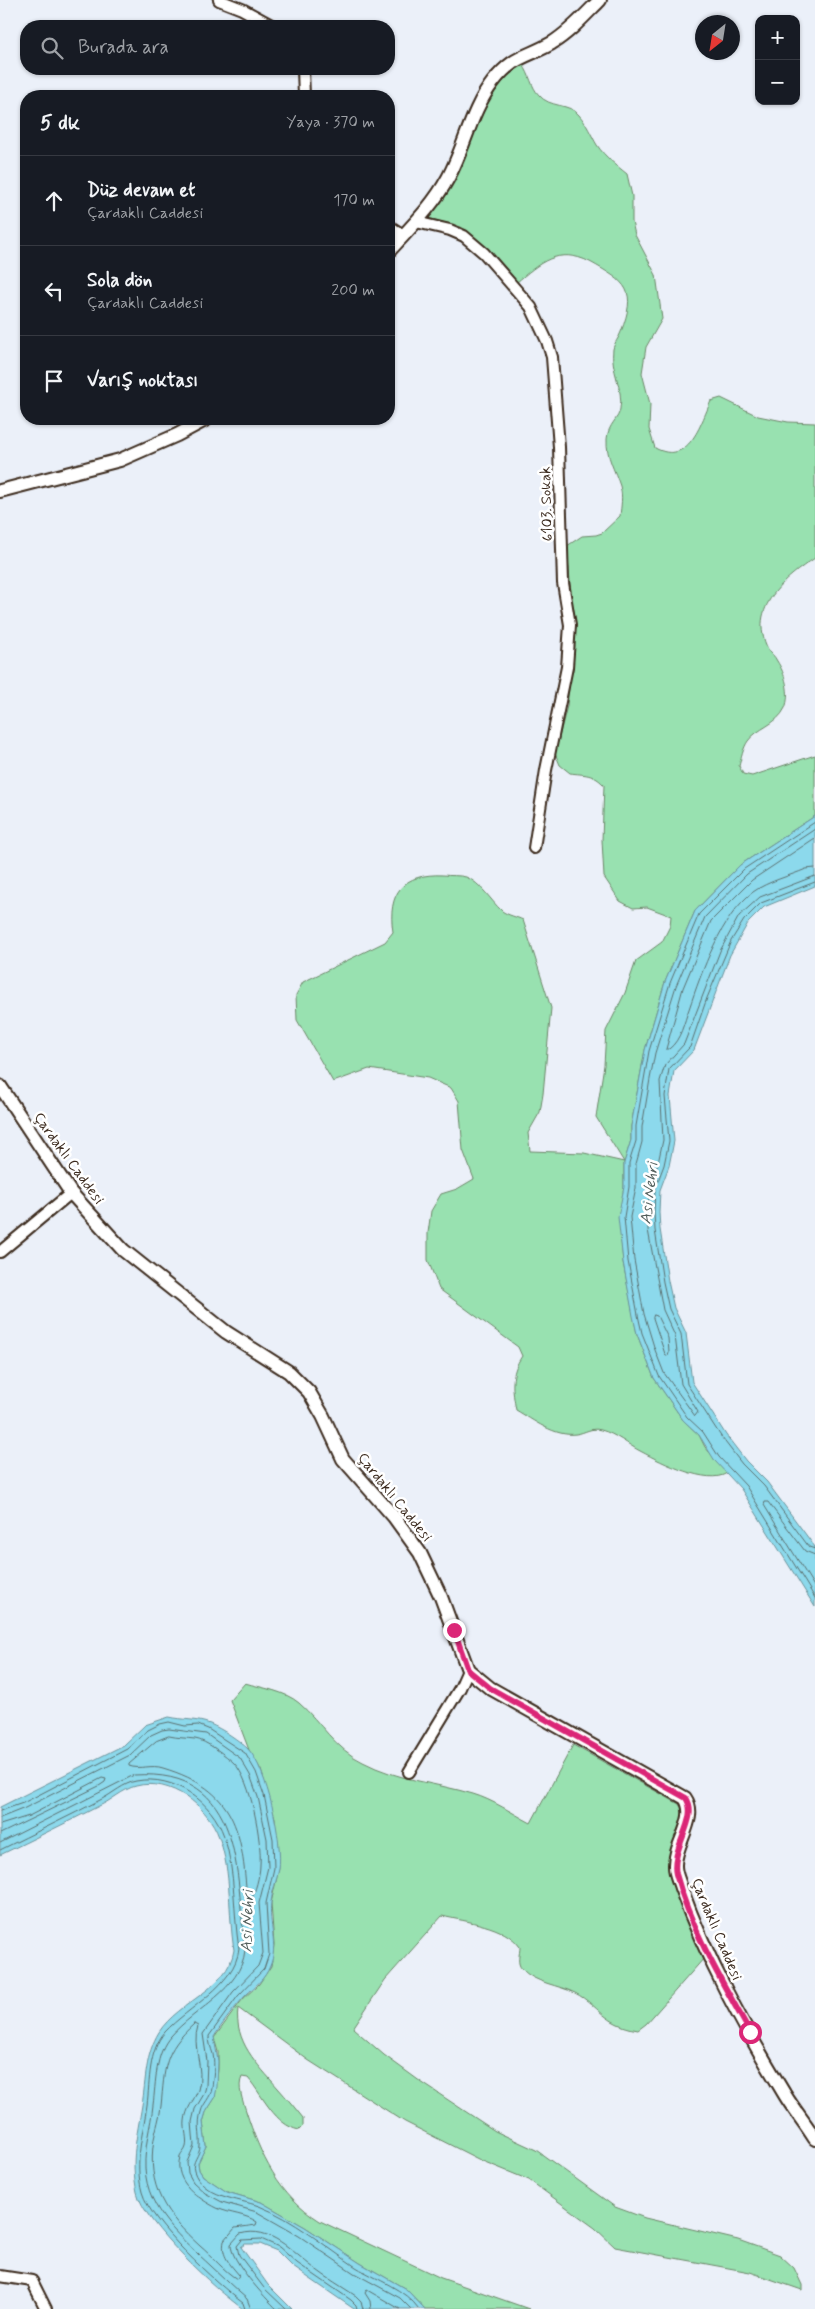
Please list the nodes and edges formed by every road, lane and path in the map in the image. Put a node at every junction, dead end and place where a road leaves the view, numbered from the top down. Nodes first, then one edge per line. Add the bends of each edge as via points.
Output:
1 (219, 0) edge
2 (600, 0) edge
3 (263, 20) edge
4 (303, 75) edge
5 (304, 90) edge
6 (416, 222) junction
7 (395, 230) edge
8 (403, 235) junction
9 (395, 245) edge
10 (196, 425) edge
11 (0, 492) edge
12 (534, 848) dead end
13 (0, 1086) edge
14 (71, 1193) junction
15 (0, 1252) edge
16 (468, 1670) junction
17 (408, 1772) dead end
18 (815, 2139) edge
19 (0, 2276) edge
20 (46, 2309) edge

1 - 3 street
2 - 6 street via 564,35 514,60 502,70 480,101 448,179
4 - 5 street
6 - 8 street
6 - 12 street, 6103. Sokak via 464,236 484,253 531,307 552,357 563,583 570,625 567,667
7 - 8 street
8 - 9 street
10 - 11 street via 120,460
13 - 14 street, Çardaklı Caddesi
14 - 15 street
14 - 16 street, Çardaklı Caddesi via 113,1240 145,1268 226,1332 289,1372 309,1392 344,1459 420,1553 441,1597
16 - 17 street
16 - 18 street, Çardaklı Caddesi via 490,1688 686,1798 690,1815 675,1866 691,1917 716,1972 786,2096
19 - 20 street via 32,2281

